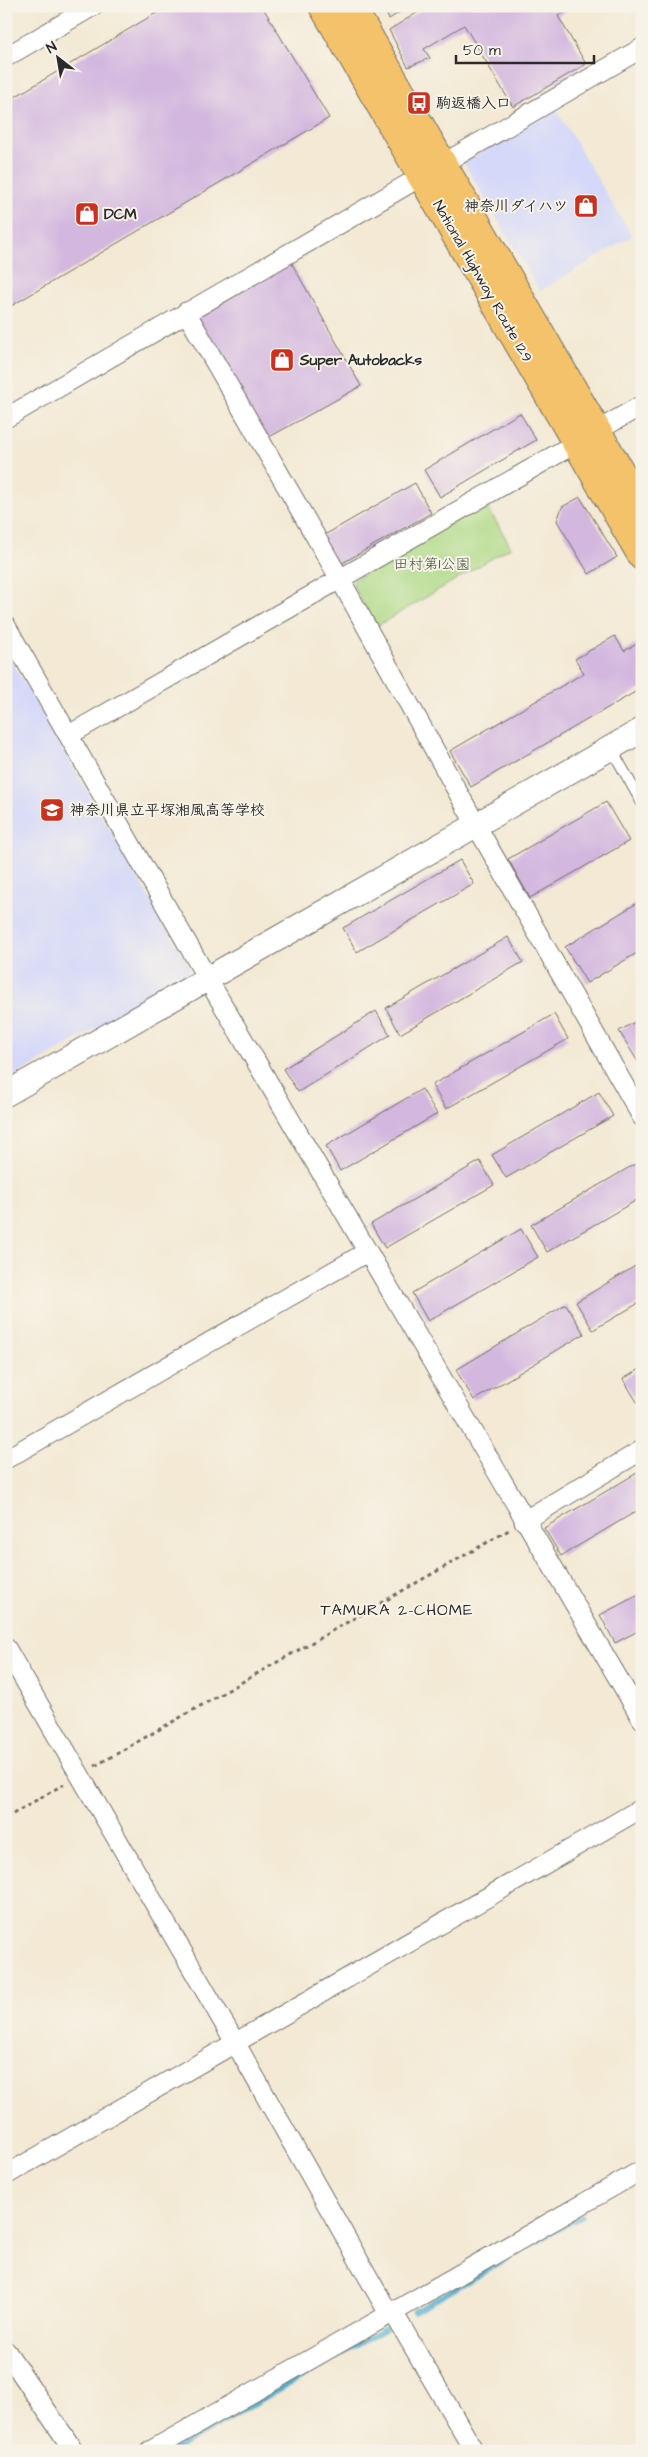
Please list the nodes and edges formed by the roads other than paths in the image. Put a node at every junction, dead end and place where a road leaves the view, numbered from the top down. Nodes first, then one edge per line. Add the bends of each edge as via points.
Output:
1 (93, 6) edge
2 (323, 6) edge
3 (351, 6) edge
4 (642, 48) edge
5 (6, 57) edge
6 (432, 170) junction
7 (186, 312) junction
8 (642, 405) edge
9 (6, 418) edge
10 (587, 437) junction
11 (642, 509) edge
12 (642, 556) edge
13 (340, 579) junction
14 (6, 626) edge
15 (642, 730) edge
16 (68, 735) junction
17 (611, 748) junction
18 (642, 803) edge
19 (476, 825) junction
20 (207, 978) junction
21 (635, 1092) edge
22 (6, 1094) edge
23 (642, 1117) edge
24 (367, 1252) junction
25 (642, 1450) edge
26 (6, 1459) edge
27 (524, 1521) junction
28 (6, 1648) edge
29 (642, 1719) edge
30 (642, 1808) edge
31 (236, 2044) junction
32 (642, 2170) edge
33 (6, 2175) edge
34 (393, 2312) junction
35 (6, 2351) edge
36 (74, 2451) edge
37 (150, 2451) edge
38 (474, 2451) edge

1 - 5 street
2 - 6 highway, National Highway Route 129
3 - 6 highway, National Highway Route 129
4 - 6 street
6 - 7 street
6 - 10 highway, National Highway Route 129
7 - 9 street
7 - 13 street
8 - 10 street
10 - 11 highway, National Highway Route 129
10 - 12 highway, National Highway Route 129
10 - 13 street
13 - 16 street
13 - 19 street
14 - 16 street
15 - 17 street
16 - 20 street
17 - 18 lane
17 - 19 street
19 - 20 street
19 - 21 street
20 - 22 street
20 - 24 street
21 - 23 street
24 - 26 street
24 - 27 street
25 - 27 street
27 - 29 street
28 - 31 street
30 - 31 street
31 - 33 street
31 - 34 street via 384,2305
32 - 34 street
34 - 37 street
34 - 38 street
35 - 36 street

